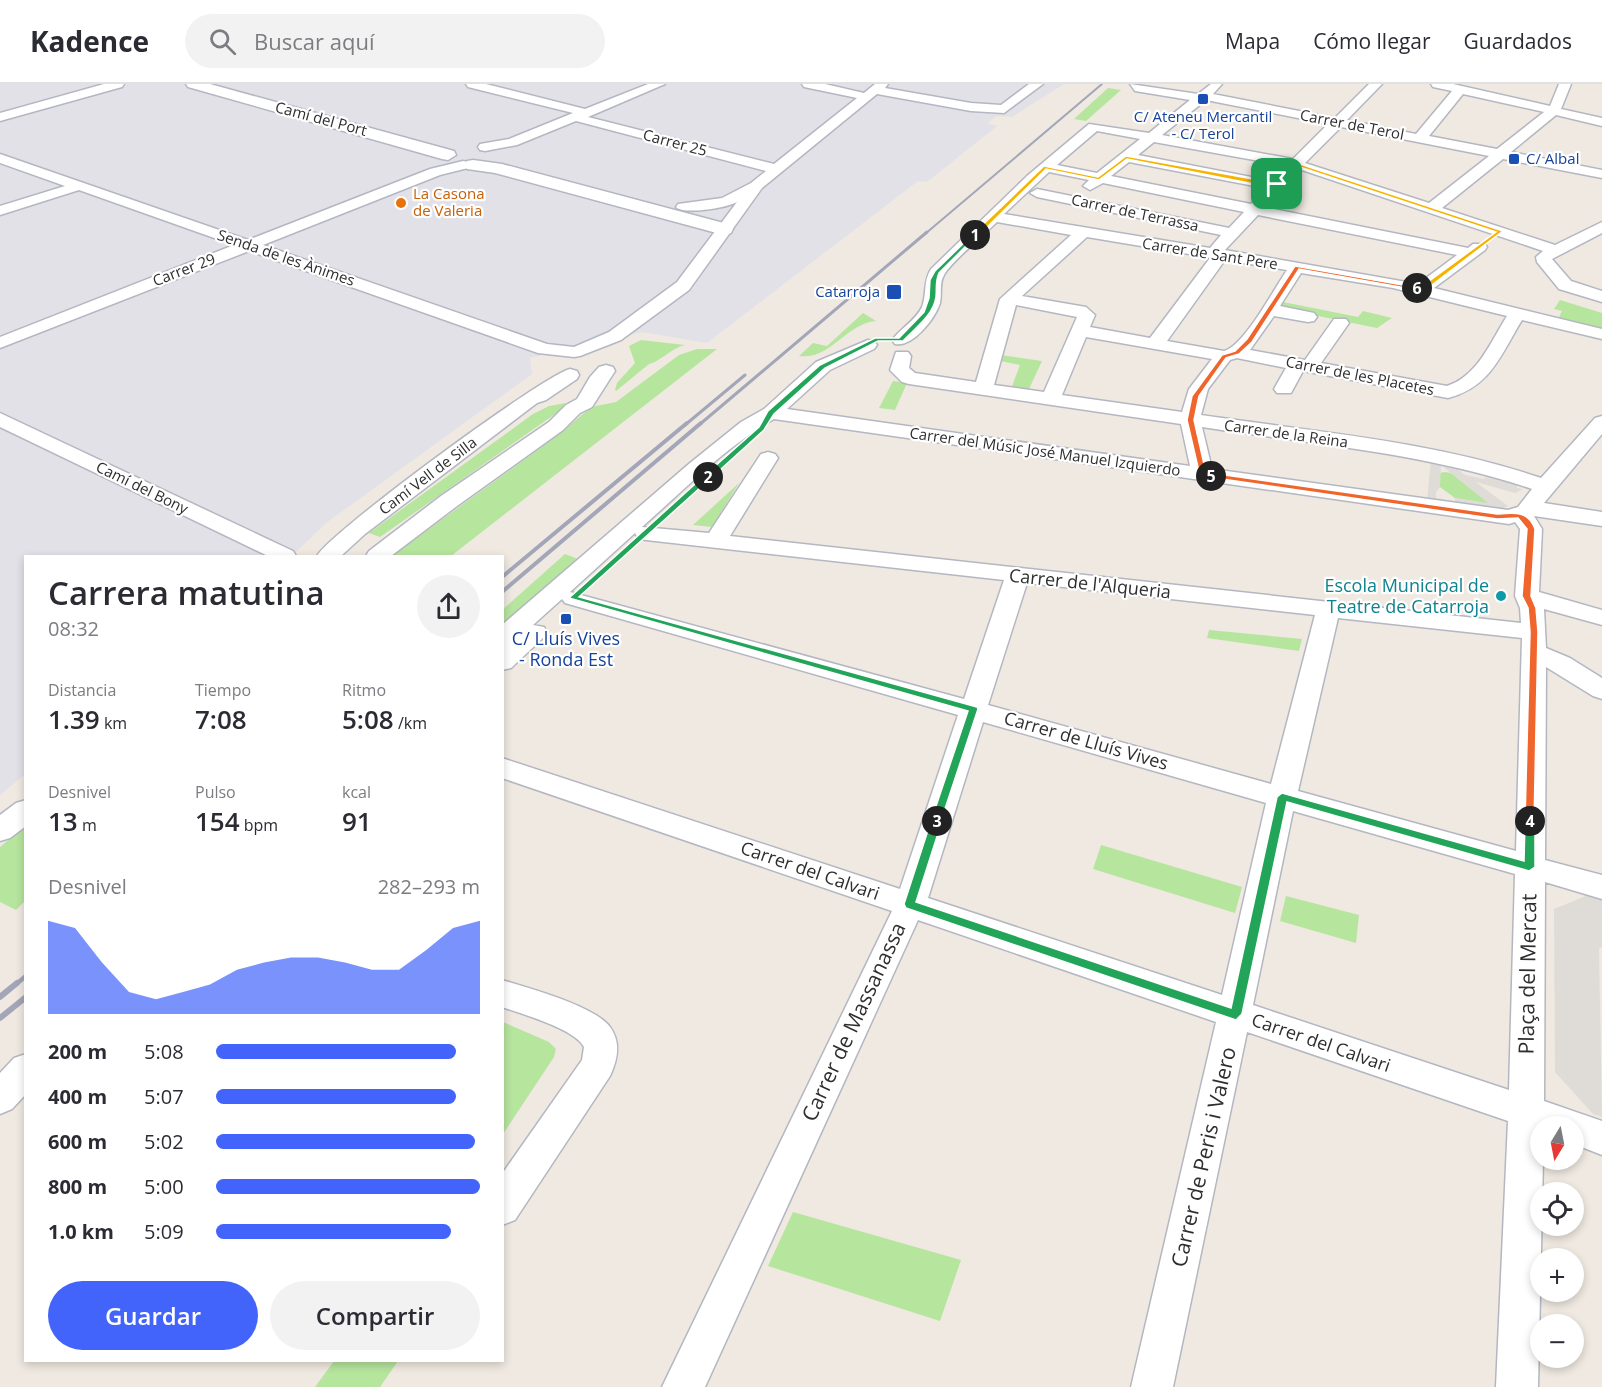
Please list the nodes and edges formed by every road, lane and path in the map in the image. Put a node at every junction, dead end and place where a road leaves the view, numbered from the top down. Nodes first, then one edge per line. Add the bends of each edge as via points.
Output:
1 (118, 84) edge
2 (193, 84) edge
3 (229, 84) edge
4 (472, 84) edge
5 (659, 84) edge
6 (808, 84) edge
7 (1037, 84) edge
8 (1218, 84) edge
9 (1376, 84) edge
10 (1437, 84) edge
11 (1565, 84) edge
12 (1135, 85) edge
13 (1460, 89) junction
14 (874, 90) edge
15 (1202, 97) junction
16 (1554, 111) junction
17 (580, 115) junction
18 (0, 117) edge
19 (1336, 122) junction
20 (1602, 122) edge
21 (1152, 136) junction
22 (1420, 138) junction
23 (480, 147) junction
24 (1500, 154) junction
25 (501, 156) junction
26 (1126, 157) junction
27 (0, 158) edge
28 (453, 163) junction
29 (1296, 164) junction
30 (1045, 167) junction
31 (775, 169) junction
32 (1602, 174) edge
33 (1099, 178) junction
34 (756, 185) junction
35 (78, 186) junction
36 (1275, 186) junction
37 (1038, 193) dead end
38 (1072, 201) junction
39 (683, 207) junction
40 (1432, 208) junction
41 (1254, 210) junction
42 (0, 211) edge
43 (993, 217) junction
44 (728, 225) junction
45 (1602, 227) edge
46 (1501, 231) junction
47 (1082, 233) junction
48 (1232, 233) junction
49 (248, 245) junction
50 (1554, 250) junction
51 (1469, 253) junction
52 (1217, 254) junction
53 (1297, 267) junction
54 (1422, 290) junction
55 (1602, 297) edge
56 (1010, 299) junction
57 (1271, 309) junction
58 (1517, 314) junction
59 (1308, 317) dead end
60 (1340, 323) dead end
61 (1079, 331) junction
62 (1602, 334) edge
63 (615, 336) junction
64 (0, 343) edge
65 (1155, 344) junction
66 (901, 348) junction
67 (578, 351) junction
68 (1230, 355) junction
69 (608, 363) junction
70 (1304, 364) junction
71 (568, 373) junction
72 (1284, 389) dead end
73 (983, 390) junction
74 (1051, 399) junction
75 (573, 409) junction
76 (771, 413) junction
77 (0, 419) edge
78 (1190, 420) junction
79 (1602, 422) edge
80 (1578, 447) junction
81 (1602, 452) edge
82 (768, 458) dead end
83 (1203, 474) junction
84 (1545, 486) junction
85 (1525, 511) junction
86 (1602, 519) edge
87 (646, 533) junction
88 (715, 541) junction
89 (283, 555) edge
90 (328, 555) edge
91 (378, 555) edge
92 (1017, 576) junction
93 (1527, 596) junction
94 (573, 598) junction
95 (1328, 610) junction
96 (1602, 618) edge
97 (504, 636) edge
98 (1534, 642) junction
99 (504, 660) edge
100 (1602, 690) edge
101 (973, 709) junction
102 (504, 769) edge
103 (1282, 797) junction
104 (24, 812) edge
105 (0, 830) edge
106 (1529, 867) junction
107 (1602, 887) edge
108 (910, 904) junction
109 (504, 994) edge
110 (1236, 1014) junction
111 (24, 1071) edge
112 (24, 1093) edge
113 (0, 1098) edge
114 (0, 1111) edge
115 (1526, 1112) junction
116 (1538, 1116) edge
117 (1584, 1132) edge
118 (1602, 1138) edge
119 (504, 1204) edge
120 (683, 1387) edge
121 (1152, 1387) edge
122 (1517, 1387) edge

1 - 18 street
2 - 28 street, Camí del Port
3 - 23 street, Camí del Port via 456,145
4 - 17 street, Carrer 25
5 - 17 street
6 - 14 street
7 - 14 street via 1004,109
8 - 15 street
9 - 19 street
10 - 13 street
11 - 16 street
12 - 15 street, Carrer de Terol
13 - 16 street
13 - 22 street
14 - 31 street
15 - 19 street, Carrer de Terol
15 - 21 street
16 - 20 street
16 - 24 street
17 - 23 street via 512,142
17 - 31 street, Carrer 25
19 - 22 street, Carrer de Terol
19 - 29 street
21 - 26 street
21 - 29 street
21 - 30 street via 1091,128
22 - 24 street, Carrer de Terol
23 - 25 street via 498,150
23 - 28 street via 458,149
24 - 32 street, Carrer de Terol
24 - 40 street
25 - 28 street via 495,161
25 - 39 street
26 - 33 street
26 - 36 street
27 - 35 street, Senda de les Ànimes
28 - 44 street, Camí del Port via 496,168
28 - 49 street, Carrer 29
29 - 36 street
29 - 40 street
30 - 33 street
30 - 43 street
31 - 34 street
33 - 38 street
33 - 41 street
34 - 39 street via 726,202
34 - 44 street
35 - 42 street
35 - 49 street, Senda de les Ànimes
36 - 41 street
37 - 38 street, Carrer de Terrassa
38 - 48 street, Carrer de Terrassa
39 - 44 street
40 - 46 street
41 - 48 street
41 - 51 street
43 - 47 street, Carrer de Sant Pere
43 - 66 street via 937,272 927,313
44 - 63 street via 683,286
45 - 50 street
46 - 50 street
46 - 51 street
47 - 52 street, Carrer de Sant Pere
47 - 56 street
48 - 52 street
49 - 64 street, Carrer 29
49 - 67 street, Senda de les Ànimes via 544,349
50 - 55 street via 1544,260 1562,283
51 - 54 street
52 - 53 street, Carrer de Sant Pere
52 - 65 street
53 - 54 street, Carrer de Sant Pere
53 - 57 street
54 - 58 street, Carrer de Sant Pere
56 - 61 street via 1083,312 1086,315
56 - 73 street
57 - 59 street
57 - 68 street via 1249,340
58 - 62 street, Carrer de Sant Pere
58 - 70 street, Carrer de les Placetes via 1479,375 1455,391 1431,390
60 - 70 street
61 - 65 street, Carrer de les Placetes
61 - 74 street
63 - 67 street
63 - 69 street
65 - 68 street, Carrer de les Placetes
66 - 73 street, Carrer de la Reina via 899,370 909,378
66 - 76 street via 873,350 822,366
67 - 69 street, Senda de les Ànimes via 598,351
67 - 71 street, Camí Vell de Silla via 558,360
68 - 70 street, Carrer de les Placetes
68 - 78 street via 1199,389
69 - 71 street via 592,375
69 - 75 street via 585,403
70 - 72 street
71 - 75 street via 579,389
71 - 90 street, Camí Vell de Silla
73 - 74 street, Carrer de la Reina
74 - 78 street, Carrer de la Reina
75 - 91 street via 556,426
76 - 83 street, Carrer del Músic José Manuel Izquierdo
76 - 87 street via 762,428
76 - 97 street via 697,466
77 - 89 street, Camí del Bony
78 - 83 street
78 - 84 street, Carrer de la Reina via 1431,455 1494,469
79 - 80 street
80 - 81 street
80 - 84 street
82 - 88 street
83 - 85 street, Carrer del Músic José Manuel Izquierdo via 1497,516
84 - 85 street
85 - 86 street, Carrer del Músic José Manuel Izquierdo
85 - 93 street via 1531,529
87 - 88 street, Carrer de l'Alqueria
87 - 94 street
88 - 92 street, Carrer de l'Alqueria
92 - 95 street, Carrer de l'Alqueria
92 - 101 street, Carrer de Massanassa
93 - 96 street
93 - 98 street via 1532,608
94 - 99 street
94 - 101 street, Carrer de Lluís Vives
95 - 98 street, Carrer de l'Alqueria
95 - 103 street, Carrer de Peris i Valero
98 - 100 street, Carrer de l'Alqueria
98 - 106 street
101 - 103 street, Carrer de Lluís Vives
101 - 108 street, Carrer de Massanassa
102 - 108 street, Carrer del Calvari
103 - 106 street, Carrer de Lluís Vives
103 - 110 street, Carrer de Peris i Valero
104 - 105 street
106 - 107 street, Plaça del Mercat
106 - 115 street, Plaça del Mercat
108 - 110 street, Carrer del Calvari
108 - 120 street, Carrer de Massanassa
109 - 119 street via 587,1026 599,1038 601,1051 598,1065
110 - 115 street, Carrer del Calvari
110 - 121 street, Carrer de Peris i Valero
111 - 113 street
112 - 114 street
115 - 116 street
115 - 122 street, Plaça del Mercat
117 - 118 street

